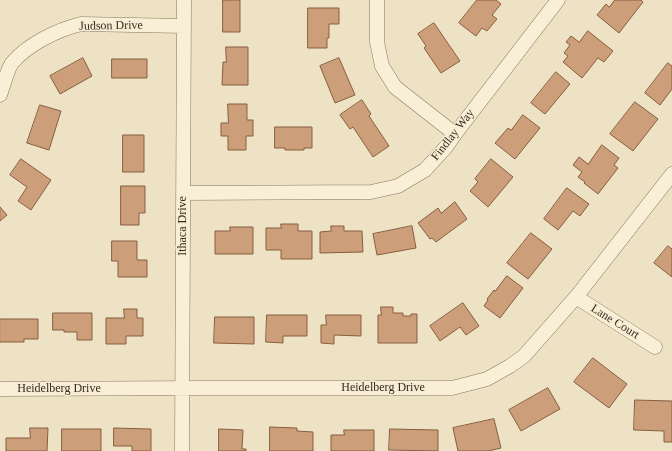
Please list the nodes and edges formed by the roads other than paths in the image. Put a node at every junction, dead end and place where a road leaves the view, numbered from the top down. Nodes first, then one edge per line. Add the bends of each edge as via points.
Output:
1 (184, 0) edge
2 (377, 0) edge
3 (558, 0) edge
4 (184, 26) junction
5 (0, 95) edge
6 (454, 134) junction
7 (672, 174) edge
8 (183, 194) junction
9 (576, 297) junction
10 (655, 347) dead end
11 (182, 388) junction
12 (0, 389) edge
13 (182, 451) edge

1 - 4 street, Ithaca Drive
2 - 6 street via 377,42 382,66 395,87
3 - 6 street, Findlay Way
4 - 5 street, Judson Drive via 81,24 65,28 36,42 11,64
4 - 8 street, Ithaca Drive
6 - 8 street, Findlay Way via 425,170 398,186 371,192
7 - 9 street, Heidelberg Drive
8 - 11 street, Ithaca Drive
9 - 10 street, Lane Court
9 - 11 street, Heidelberg Drive via 524,356 487,379 452,388
11 - 12 street, Heidelberg Drive
11 - 13 street, Ithaca Drive

